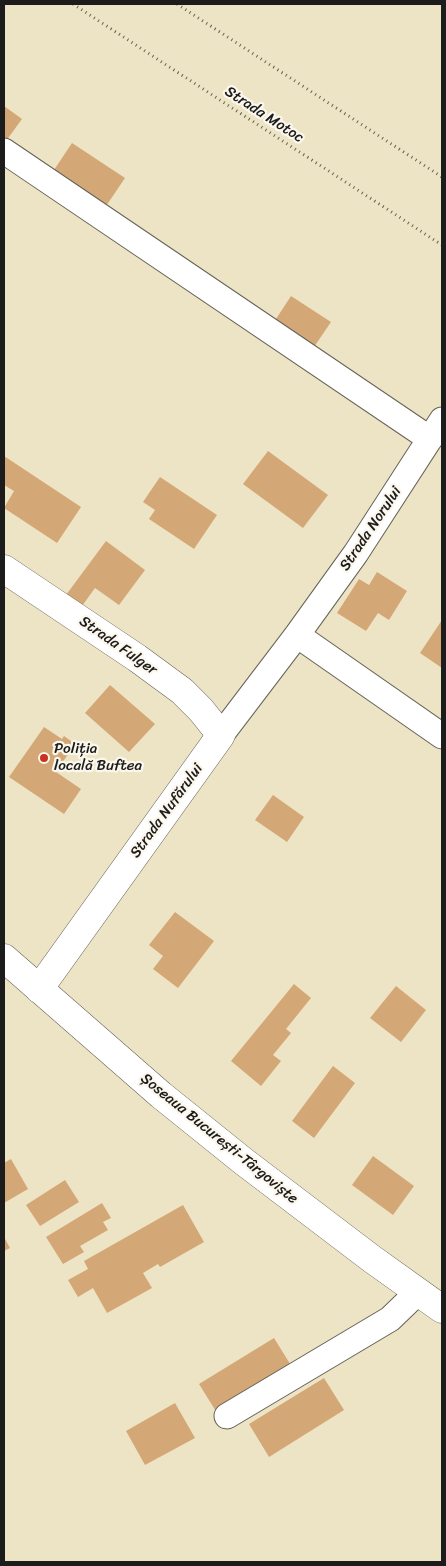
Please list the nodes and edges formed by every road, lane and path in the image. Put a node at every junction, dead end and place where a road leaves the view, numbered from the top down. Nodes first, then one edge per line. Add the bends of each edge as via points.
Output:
1 (73, 4) edge
2 (177, 4) edge
3 (4, 151) edge
4 (442, 177) edge
5 (442, 245) edge
6 (436, 430) edge
7 (4, 569) edge
8 (297, 635) junction
9 (221, 735) junction
10 (442, 736) edge
11 (4, 958) edge
12 (39, 989) junction
13 (418, 1292) junction
14 (442, 1309) edge
15 (227, 1416) dead end

1 - 5 path, Strada Motoc
2 - 4 path
3 - 6 street
6 - 8 street, Strada Norului via 356,553
7 - 9 street, Strada Fulger via 182,691
8 - 9 street, Strada Nufărului
8 - 10 street
9 - 12 street, Strada Nufărului
11 - 12 street, Șoseaua București-Târgoviște
12 - 13 street, Șoseaua București-Târgoviște via 243,1161
13 - 14 street, Șoseaua București-Târgoviște
13 - 15 street via 390,1320

